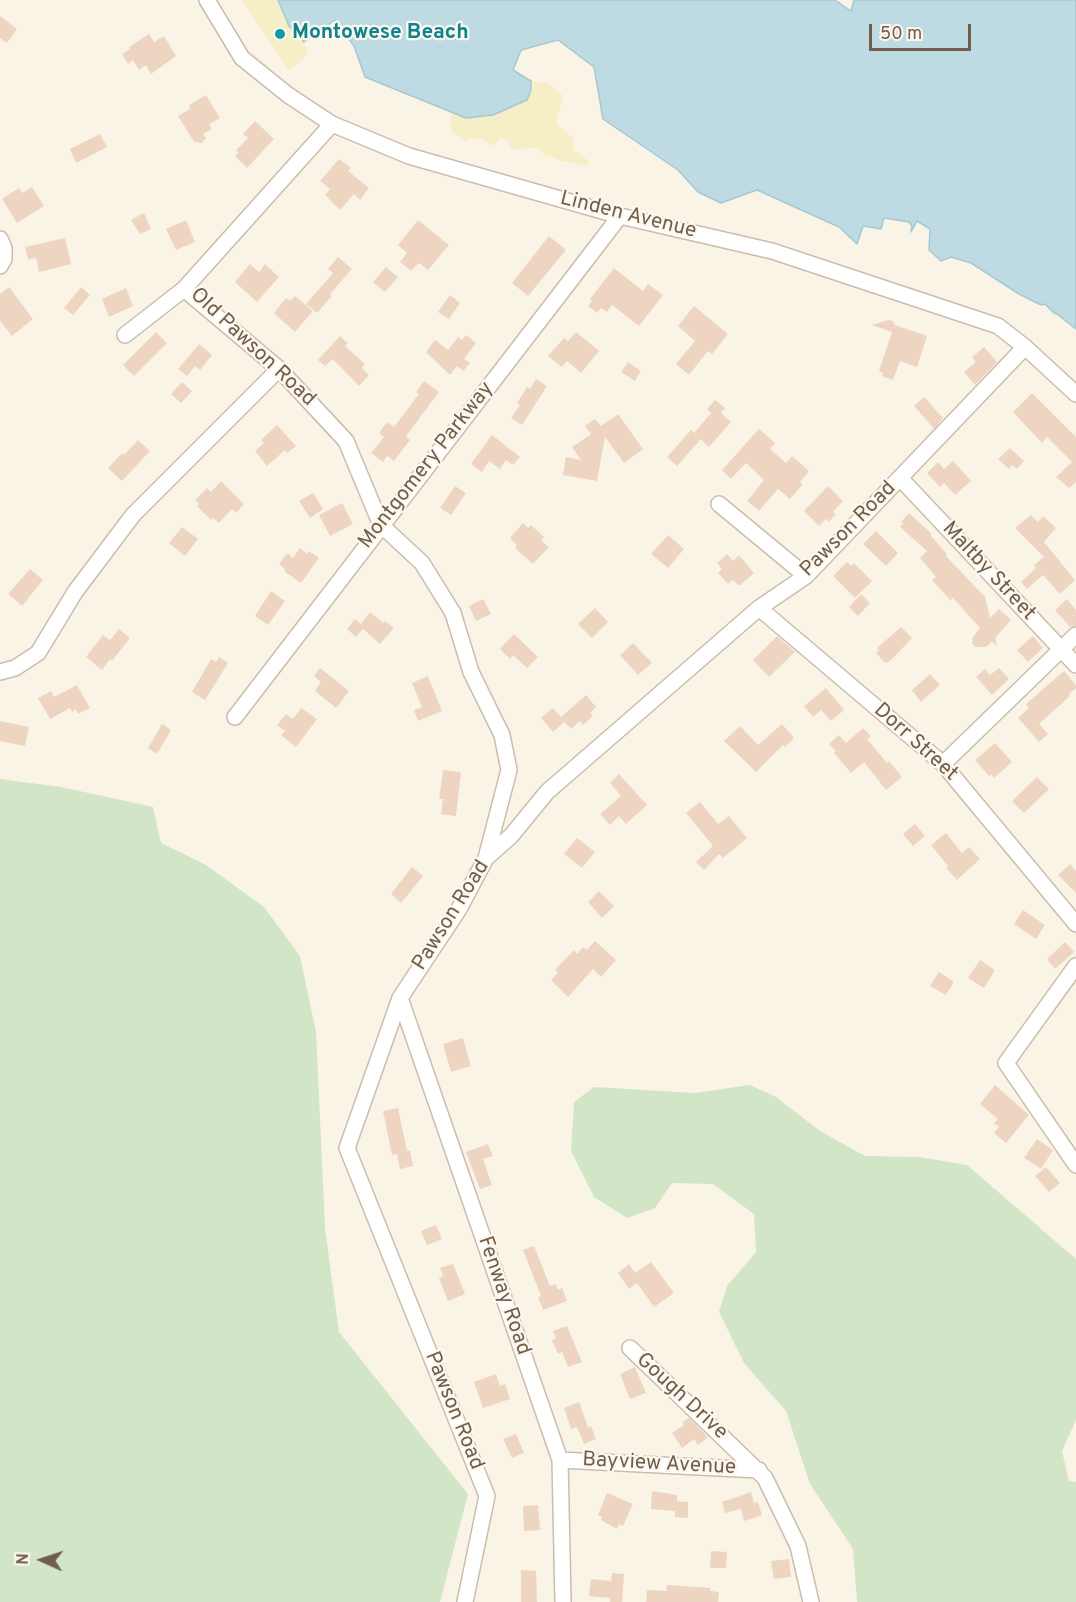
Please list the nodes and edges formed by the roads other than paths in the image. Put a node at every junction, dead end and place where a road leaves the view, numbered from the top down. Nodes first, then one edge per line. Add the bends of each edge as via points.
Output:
1 (207, 0) edge
2 (332, 123) junction
3 (620, 216) junction
4 (0, 239) edge
5 (0, 266) edge
6 (184, 289) junction
7 (125, 335) dead end
8 (1025, 347) junction
9 (279, 369) junction
10 (1076, 394) edge
11 (900, 478) junction
12 (719, 504) dead end
13 (381, 525) junction
14 (806, 576) junction
15 (759, 608) junction
16 (1076, 635) edge
17 (1061, 650) junction
18 (1076, 665) edge
19 (0, 672) edge
20 (235, 717) dead end
21 (943, 764) junction
22 (486, 858) junction
23 (1076, 924) edge
24 (1076, 966) edge
25 (400, 998) junction
26 (1076, 1165) edge
27 (630, 1348) dead end
28 (560, 1460) junction
29 (759, 1470) junction
30 (465, 1602) edge
31 (563, 1602) edge
32 (810, 1602) edge

1 - 2 street, Linden Avenue via 242,58 288,95
2 - 3 street, Linden Avenue via 409,156
2 - 6 street, Old Pawson Road
3 - 8 street, Linden Avenue via 772,251 998,326
3 - 13 street, Montgomery Parkway
4 - 5 street via 4,249
6 - 7 street
6 - 9 street, Old Pawson Road
8 - 10 street, Linden Avenue
8 - 11 street, Pawson Road
9 - 13 street, Old Pawson Road via 346,441
9 - 19 street via 133,516 75,592 38,653 15,668
11 - 14 street, Pawson Road
11 - 17 street, Maltby Street
12 - 14 street
13 - 20 street, Montgomery Parkway
13 - 22 street, Old Pawson Road via 422,563 453,613 471,672 502,735 508,770
14 - 15 street, Pawson Road
15 - 21 street, Dorr Street
15 - 22 street, Pawson Road via 547,792 511,836
16 - 17 street
17 - 18 street, Maltby Street
17 - 21 street
21 - 23 street, Dorr Street
22 - 25 street, Pawson Road via 459,909
24 - 26 street via 1006,1063
25 - 28 street, Fenway Road
25 - 30 street, Pawson Road via 347,1148 487,1496
27 - 29 street, Gough Drive
28 - 29 street, Bayview Avenue
28 - 31 street, Fenway Road
29 - 32 street, Gough Drive via 798,1546

